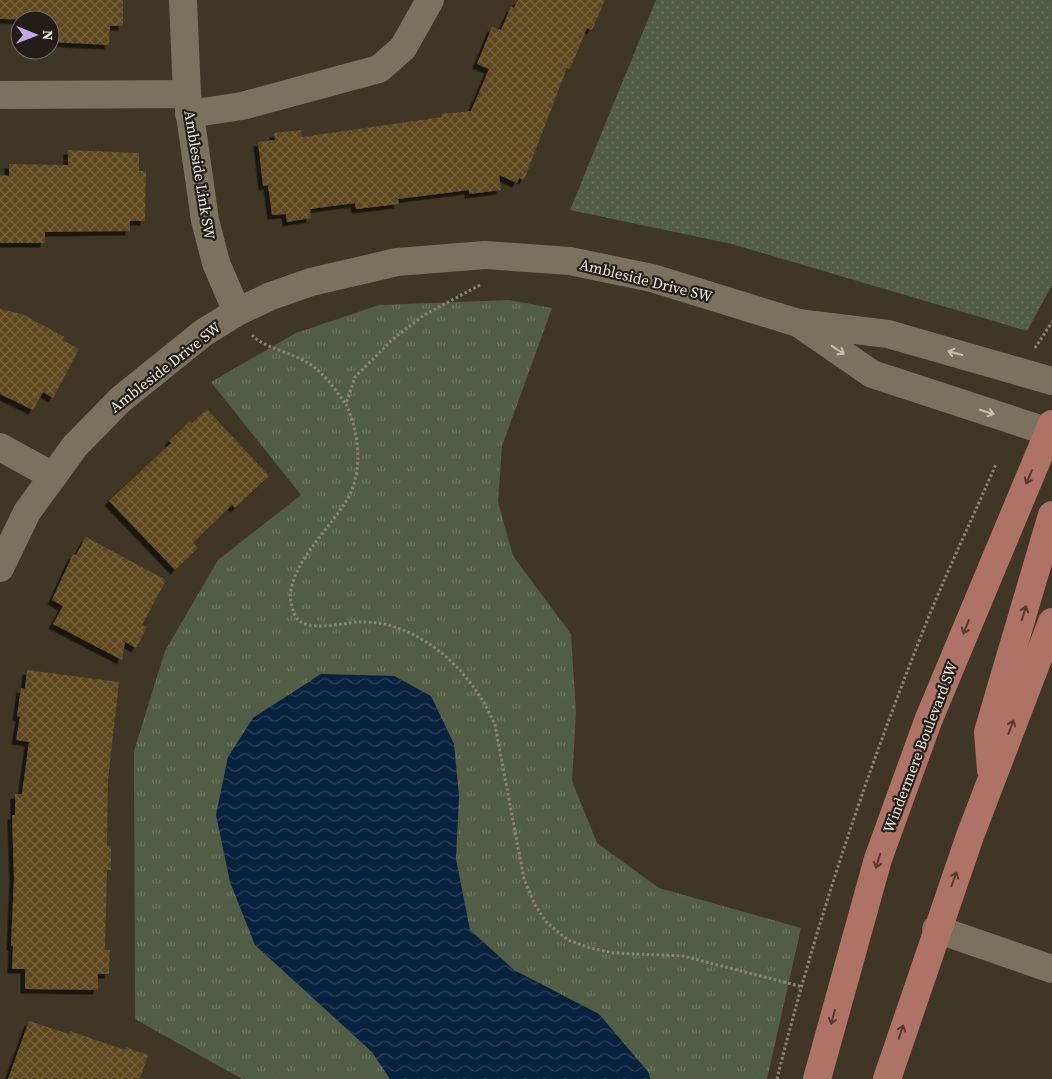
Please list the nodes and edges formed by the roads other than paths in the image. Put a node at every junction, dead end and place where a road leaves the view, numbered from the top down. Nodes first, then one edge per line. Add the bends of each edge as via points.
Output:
1 (183, 0) edge
2 (430, 0) edge
3 (0, 95) edge
4 (188, 104) junction
5 (237, 312) junction
6 (798, 323) junction
7 (1052, 381) edge
8 (1051, 430) edge
9 (0, 447) edge
10 (53, 476) junction
11 (1052, 515) edge
12 (11, 520) edge
13 (0, 568) edge
14 (1052, 622) edge
15 (991, 779) junction
16 (936, 929) junction
17 (1052, 969) edge
18 (817, 1079) edge
19 (886, 1079) edge

1 - 4 street, Ambleside Link SW
2 - 4 street via 403,48 379,69 242,106
3 - 4 street, Ambleside Link SW
4 - 5 street, Ambleside Link SW via 205,220 216,263
5 - 6 street, Ambleside Drive SW via 311,282 397,262 485,255 570,261 634,274
5 - 10 street, Ambleside Drive SW via 203,333 120,400 75,446
7 -> 6 street, Ambleside Drive SW via 888,334
6 -> 8 street, Ambleside Drive SW via 872,374
8 -> 18 main road, Windermere Boulevard SW via 928,721 878,859
9 - 10 street
10 - 12 street, Ambleside Drive SW via 27,512
15 -> 11 main road via 988,732
12 - 13 street, Ambleside Drive SW
15 -> 14 main road
16 -> 15 main road
16 - 17 street
19 -> 16 main road

